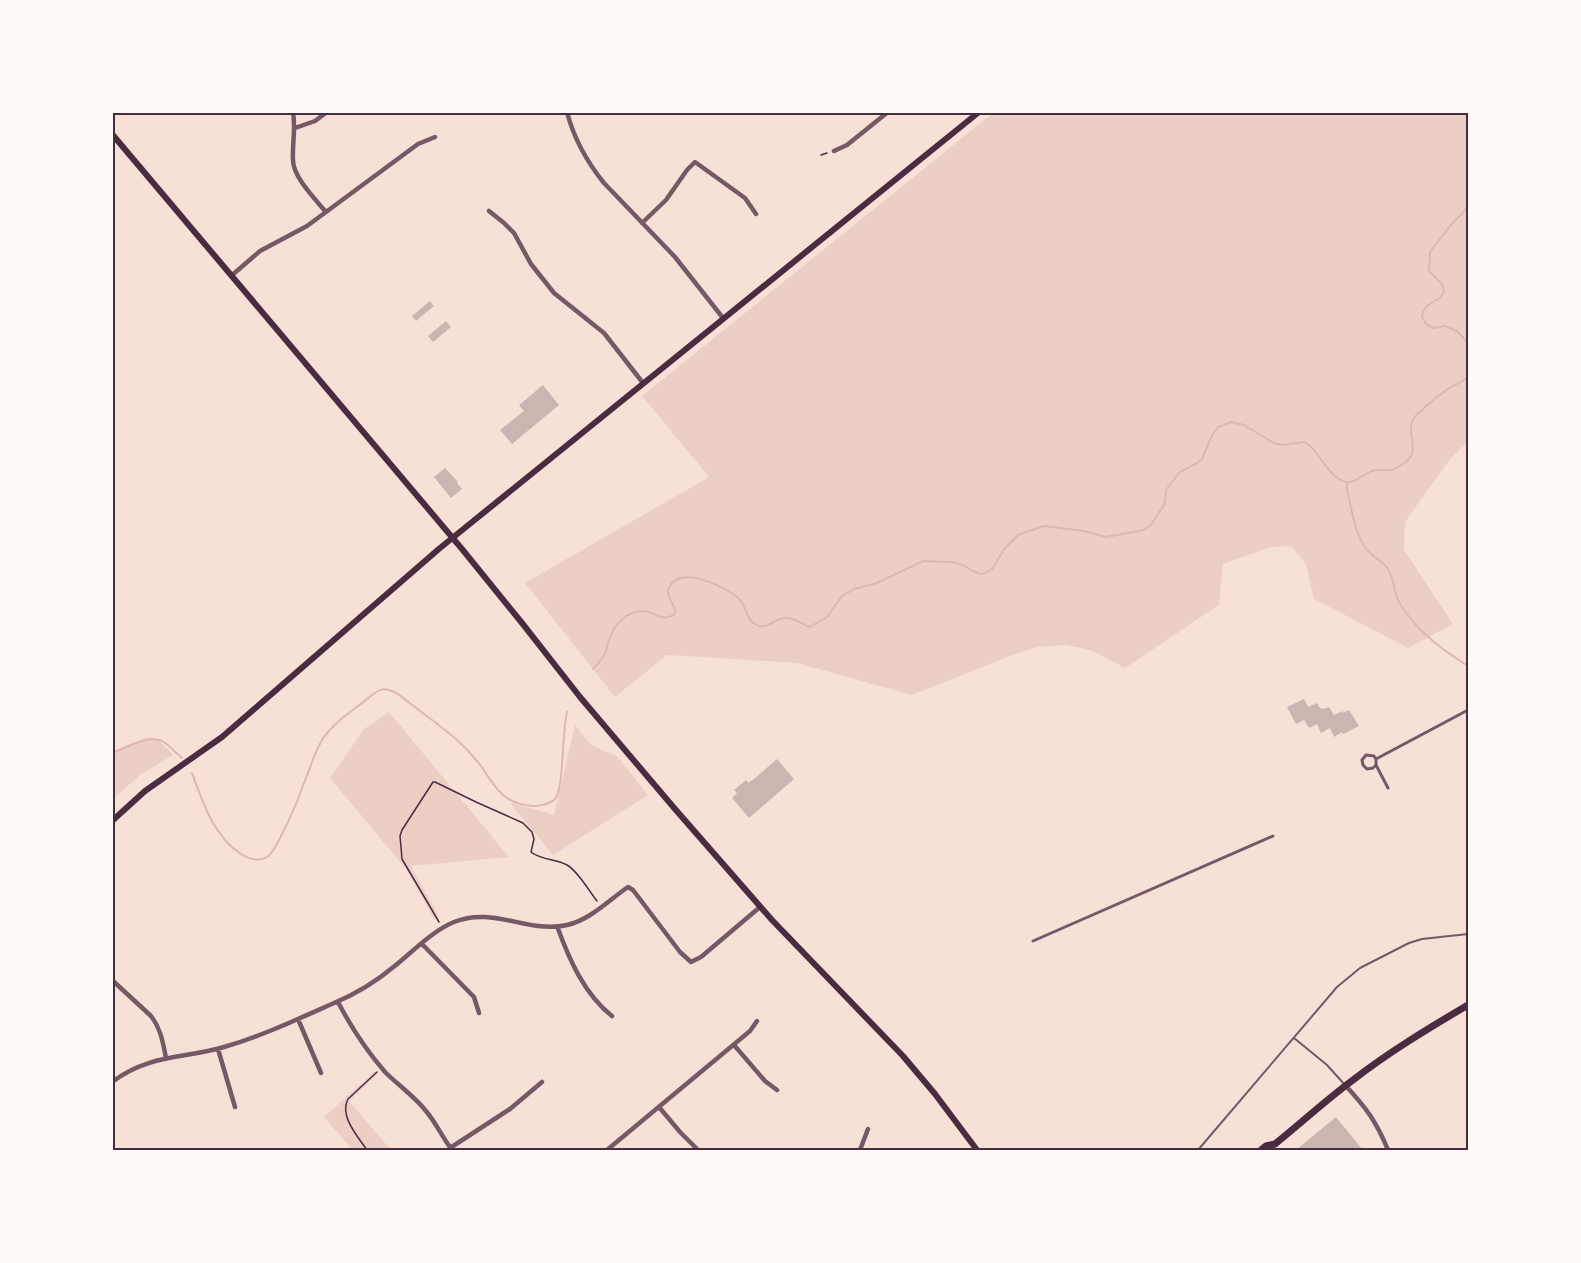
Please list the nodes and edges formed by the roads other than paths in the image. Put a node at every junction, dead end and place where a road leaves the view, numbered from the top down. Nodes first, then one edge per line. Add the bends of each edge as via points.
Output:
1 (293, 112) edge
2 (327, 112) edge
3 (567, 112) edge
4 (888, 112) edge
5 (979, 112) edge
6 (295, 128) junction
7 (112, 134) edge
8 (435, 136) dead end
9 (834, 151) road end
10 (326, 212) junction
11 (489, 212) dead end
12 (756, 214) dead end
13 (642, 223) junction
14 (231, 276) junction
15 (723, 318) junction
16 (643, 383) junction
17 (452, 538) junction
18 (1468, 710) edge
19 (1376, 759) junction
20 (1376, 765) junction
21 (1388, 788) dead end
22 (112, 821) edge
23 (1273, 836) dead end
24 (760, 907) junction
25 (557, 926) junction
26 (1468, 933) edge
27 (1033, 941) dead end
28 (422, 944) junction
29 (112, 980) edge
30 (338, 1002) junction
31 (1468, 1005) edge
32 (479, 1013) dead end
33 (612, 1016) dead end
34 (298, 1019) junction
35 (757, 1021) dead end
36 (1294, 1038) junction
37 (734, 1045) junction
38 (218, 1048) junction
39 (166, 1058) junction
40 (321, 1073) dead end
41 (112, 1082) edge
42 (542, 1082) dead end
43 (1346, 1086) junction
44 (777, 1090) dead end
45 (235, 1107) dead end
46 (659, 1107) junction
47 (868, 1129) dead end
48 (1274, 1148) edge
49 (451, 1149) edge
50 (607, 1150) edge
51 (699, 1150) edge
52 (860, 1150) edge
53 (977, 1150) edge
54 (1198, 1150) edge
55 (1261, 1150) edge
56 (1388, 1150) edge

1 - 6 street
2 - 6 street
3 - 13 street via 594,171
4 - 9 street via 848,145
5 - 15 main road
6 - 10 street via 295,171
7 - 14 main road
8 - 10 street via 418,144
10 - 14 street via 260,251
11 - 16 street via 514,233 531,264 555,293 604,333
12 - 13 street via 745,198 695,162 666,200
13 - 15 street via 675,256
14 - 17 main road
15 - 16 main road
16 - 17 main road
17 - 22 main road via 222,737 145,792
17 - 24 main road
18 - 19 street
19 - 20 street
19 - 20 street via 1366,755 1362,763 1369,769
20 - 21 street
23 - 27 street
24 - 25 street via 691,962 628,887 592,914
24 - 53 main road via 903,1056
25 - 28 street via 535,926 494,916 474,918 456,921
25 - 33 street via 586,989
26 - 36 lane via 1415,941 1360,968 1337,987
28 - 30 street
28 - 32 street via 474,997
29 - 39 street via 152,1016 160,1030
30 - 34 street
30 - 49 street via 366,1050 427,1112
31 - 43 main road via 1396,1049
34 - 38 street
34 - 40 street
35 - 37 street
36 - 43 lane
36 - 54 lane
37 - 44 street
37 - 46 street
38 - 39 street
38 - 45 street
39 - 41 street via 138,1067
42 - 49 street
43 - 48 main road
43 - 56 street via 1371,1115
46 - 50 street
46 - 51 street
47 - 52 street
48 - 55 main road via 1266,1146

